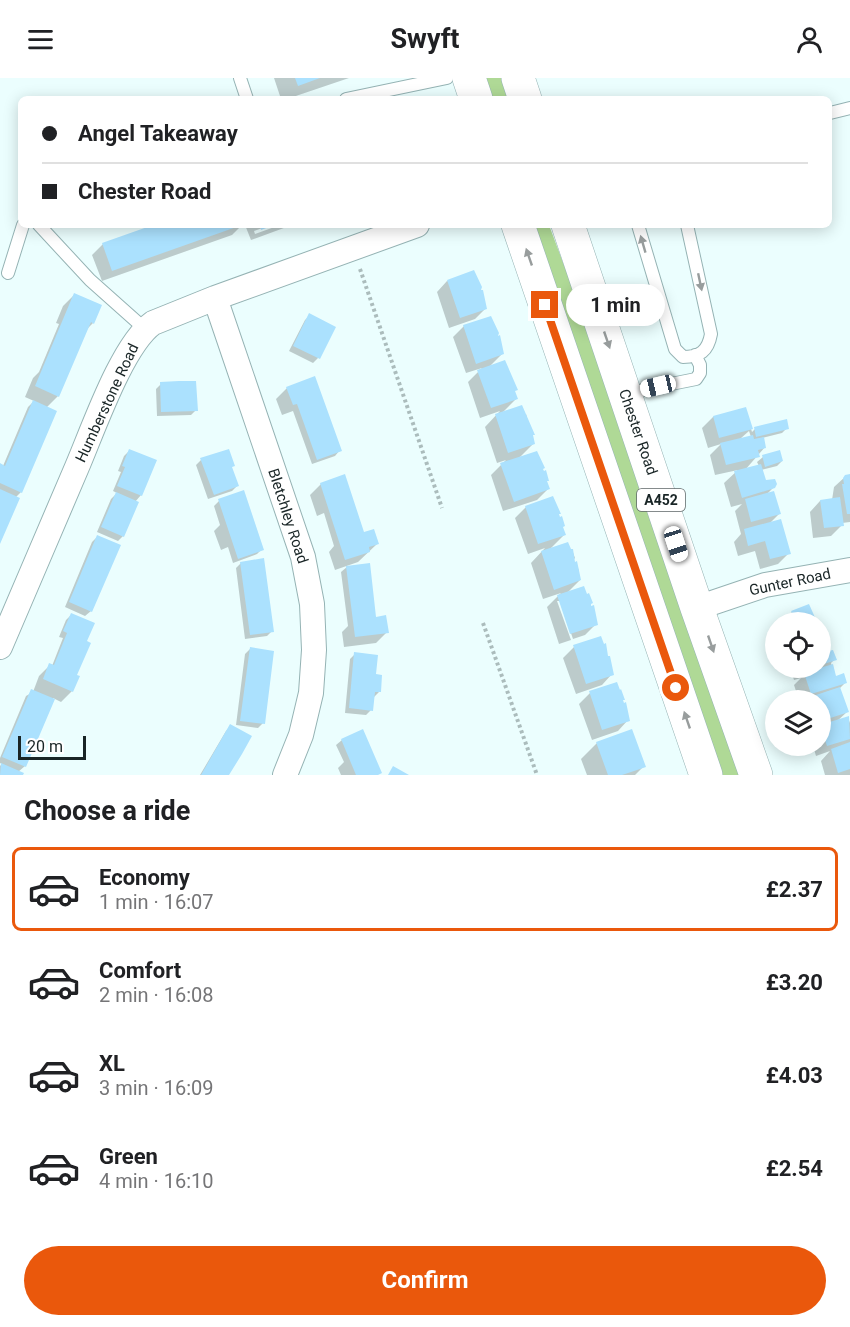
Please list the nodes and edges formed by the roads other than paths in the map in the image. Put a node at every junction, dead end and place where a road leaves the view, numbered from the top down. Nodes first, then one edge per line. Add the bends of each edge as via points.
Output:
1 (240, 78) edge
2 (447, 78) edge
3 (469, 78) edge
4 (518, 78) edge
5 (246, 96) edge
6 (360, 96) edge
7 (475, 96) edge
8 (524, 96) edge
9 (850, 108) edge
10 (832, 112) edge
11 (22, 228) edge
12 (42, 228) edge
13 (409, 228) edge
14 (519, 228) edge
15 (569, 228) edge
16 (639, 228) edge
17 (688, 228) edge
18 (8, 273) dead end
19 (215, 298) junction
20 (145, 329) junction
21 (694, 355) junction
22 (572, 384) junction
23 (622, 384) junction
24 (850, 570) edge
25 (697, 608) junction
26 (0, 647) edge
27 (285, 775) edge
28 (706, 775) edge
29 (756, 775) edge

1 - 5 lane
2 - 6 lane
3 - 7 highway
4 - 8 highway
9 - 10 lane
11 - 18 lane
12 - 20 lane via 90,280
13 - 19 street, Humberstone Road
22 -> 14 highway, A452
15 -> 23 highway, Chester Road / A452
21 -> 16 lane via 683,357 675,349
17 -> 21 lane via 711,334 704,353
19 - 20 street, Humberstone Road
19 - 27 street, Bletchley Road via 303,557 312,604 311,693 301,735
20 - 26 street, Humberstone Road via 131,347 108,393
21 - 23 lane via 700,365 696,379 646,389
22 - 23 highway
28 -> 22 highway, A452
23 - 25 highway, Chester Road / A452
24 - 25 street, Gunter Road via 765,585
25 -> 29 highway, Chester Road / A452

